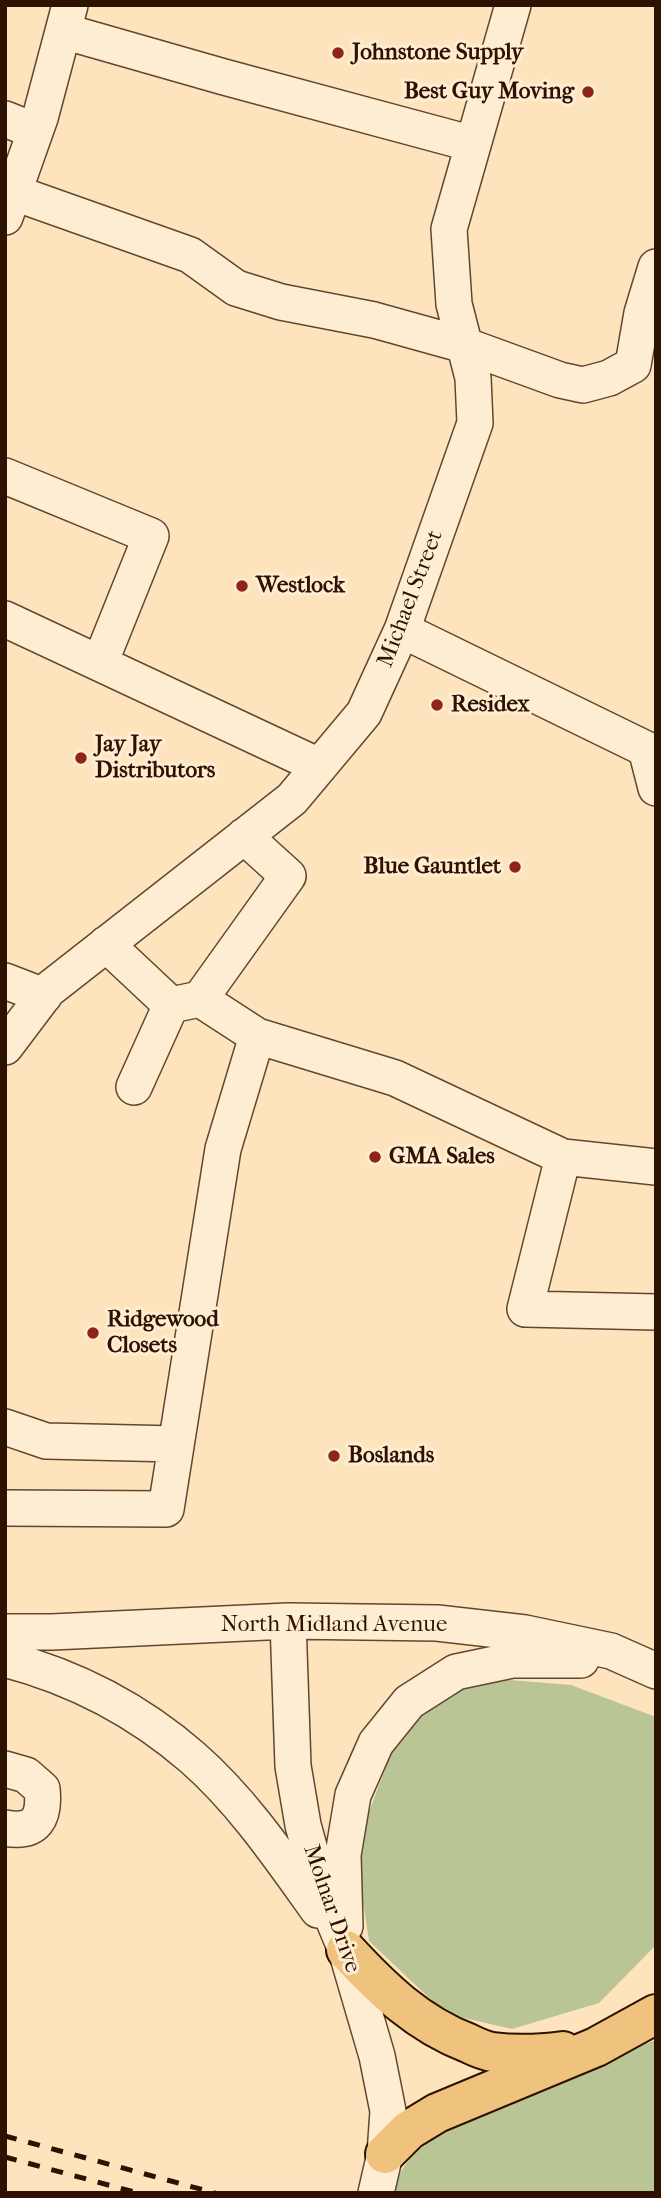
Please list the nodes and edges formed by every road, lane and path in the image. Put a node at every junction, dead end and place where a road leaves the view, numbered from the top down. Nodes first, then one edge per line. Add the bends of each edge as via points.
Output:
1 (513, 5) edge
2 (67, 18) edge
3 (20, 125) edge
4 (474, 144) junction
5 (10, 205) edge
6 (656, 267) edge
7 (464, 345) junction
8 (5, 476) edge
9 (5, 619) edge
10 (402, 630) junction
11 (100, 663) junction
12 (319, 766) junction
13 (656, 788) edge
14 (244, 836) junction
15 (106, 944) junction
16 (5, 981) edge
17 (44, 996) junction
18 (185, 1002) junction
19 (257, 1036) junction
20 (5, 1047) edge
21 (134, 1087) dead end
22 (563, 1157) junction
23 (656, 1167) edge
24 (656, 1312) edge
25 (5, 1427) edge
26 (177, 1444) junction
27 (5, 1508) edge
28 (288, 1621) junction
29 (5, 1632) edge
30 (5, 1659) edge
31 (656, 1671) edge
32 (656, 1678) edge
33 (5, 1769) edge
34 (5, 1828) edge
35 (346, 1950) junction
36 (656, 2014) edge
37 (596, 2047) junction
38 (385, 2154) junction
39 (376, 2193) edge

1 - 4 street, Michael Street
2 - 3 street
2 - 4 street via 224,77
3 - 5 street
4 - 7 street, Michael Street via 449,229 454,304
5 - 7 street via 190,255 236,288 281,302 374,320
6 - 7 street via 633,365 609,379 583,385 559,380
7 - 10 street, Michael Street via 473,378 475,423
8 - 11 street via 151,536
9 - 11 street
10 - 12 street, Michael Street via 364,713
10 - 13 street via 646,749
11 - 12 street
12 - 14 street, Michael Street via 292,799
14 - 15 street, Michael Street
14 - 18 street via 288,876
15 - 17 street, Michael Street
15 - 18 street
16 - 17 street
17 - 20 street, Michael Street
18 - 19 street
18 - 21 street
19 - 22 street via 395,1078
19 - 26 street via 223,1149
22 - 23 street
22 - 24 street via 525,1309
25 - 26 street via 46,1441
26 - 27 street via 166,1509
28 - 29 street, North Midland Avenue
28 - 31 street, North Midland Avenue via 437,1623 525,1633 611,1651
28 - 35 street, Molnar Drive via 293,1766 303,1825 321,1890
30 - 35 street via 89,1688 149,1724 194,1759 282,1860
32 - 35 street via 583,1660 513,1660 456,1672 409,1702 376,1743 353,1795 343,1855
33 - 34 street via 26,1775 42,1789 44,1808 36,1823 20,1830
35 - 37 highway via 408,2011 449,2036 491,2052 540,2054
35 - 38 street, Molnar Drive via 388,2111
36 - 37 highway
37 - 38 highway via 437,2113 409,2130
38 - 39 street, Molnar Drive

